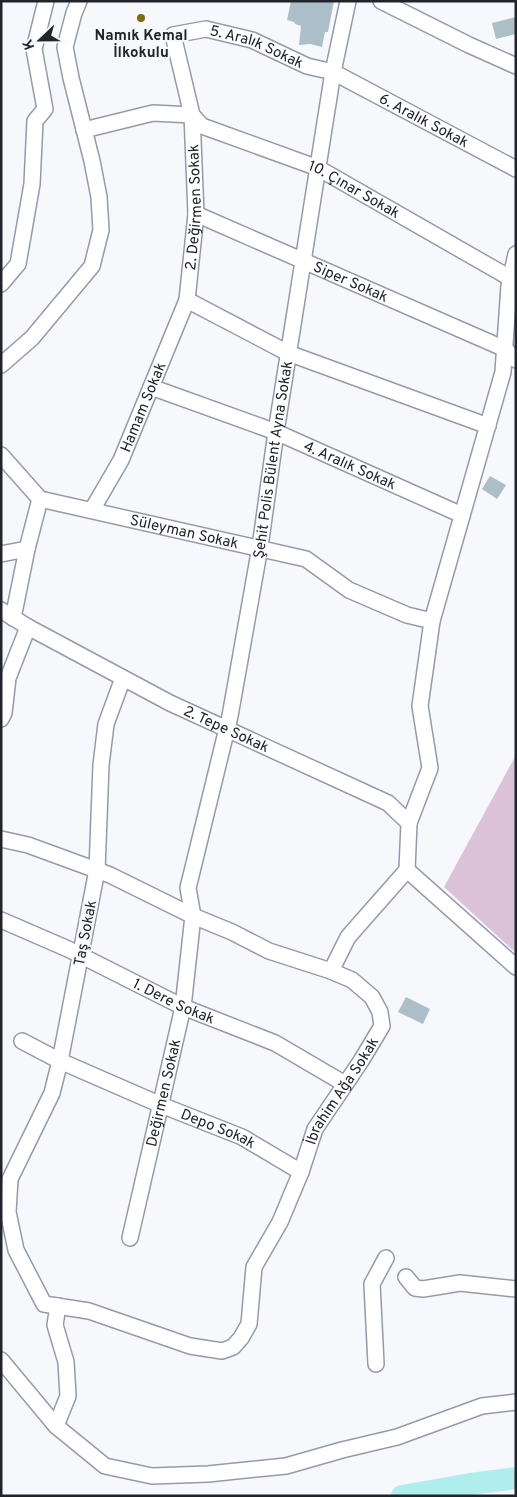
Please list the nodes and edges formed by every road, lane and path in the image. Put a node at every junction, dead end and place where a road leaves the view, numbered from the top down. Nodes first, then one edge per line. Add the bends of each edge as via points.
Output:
1 (46, 1) edge
2 (79, 1) edge
3 (348, 1) edge
4 (381, 1) edge
5 (516, 66) edge
6 (333, 72) junction
7 (192, 115) junction
8 (84, 130) junction
9 (318, 168) junction
10 (516, 170) edge
11 (196, 214) junction
12 (516, 254) edge
13 (303, 260) junction
14 (510, 278) junction
15 (1, 284) edge
16 (187, 300) junction
17 (504, 349) junction
18 (288, 353) junction
19 (516, 360) edge
20 (1, 365) edge
21 (151, 386) junction
22 (488, 426) junction
23 (276, 432) junction
24 (1, 455) edge
25 (40, 499) junction
26 (92, 510) junction
27 (462, 515) junction
28 (260, 547) junction
29 (27, 549) junction
30 (1, 554) edge
31 (7, 614) edge
32 (432, 621) junction
33 (28, 627) junction
34 (122, 678) junction
35 (2, 715) edge
36 (226, 729) junction
37 (409, 823) junction
38 (1, 840) edge
39 (97, 870) junction
40 (407, 870) junction
41 (193, 916) junction
42 (1, 920) edge
43 (81, 955) junction
44 (516, 967) edge
45 (331, 972) junction
46 (183, 1007) junction
47 (22, 1041) dead end
48 (60, 1060) junction
49 (345, 1084) junction
50 (161, 1105) junction
51 (301, 1172) junction
52 (130, 1238) dead end
53 (386, 1258) dead end
54 (406, 1277) dead end
55 (516, 1289) edge
56 (58, 1306) junction
57 (1, 1360) edge
58 (376, 1364) dead end
59 (516, 1402) edge
60 (56, 1426) junction

1 - 15 street via 34,49 45,109 35,121 32,184 18,264
2 - 8 street via 65,47
3 - 6 street, Şehit Polis Bülent Ayna Sokak
4 - 5 street
6 - 7 street, 5. Aralık Sokak via 307,66 252,40 206,28 172,35
6 - 9 street, Şehit Polis Bülent Ayna Sokak
6 - 10 street, 6. Aralık Sokak
7 - 8 street via 153,113
7 - 9 street, 10. Çınar Sokak via 202,126
7 - 11 street, 2. Değirmen Sokak
8 - 20 street via 99,198 101,230 92,266 32,338
9 - 13 street, Şehit Polis Bülent Ayna Sokak
9 - 14 street, 10. Çınar Sokak
11 - 13 street, Siper Sokak
11 - 16 street, 2. Değirmen Sokak
12 - 14 street
13 - 17 street, Siper Sokak
13 - 18 street, Şehit Polis Bülent Ayna Sokak
14 - 17 street
16 - 18 street
16 - 21 street, Hamam Sokak
17 - 19 street, Siper Sokak
17 - 22 street via 503,372
18 - 22 street
18 - 23 street, Şehit Polis Bülent Ayna Sokak
21 - 23 street, 4. Aralık Sokak
21 - 26 street, Hamam Sokak via 121,460
22 - 27 street
23 - 27 street, 4. Aralık Sokak
23 - 28 street, Şehit Polis Bülent Ayna Sokak
24 - 25 street
25 - 26 street, Süleyman Sokak
25 - 29 street
26 - 28 street, Süleyman Sokak
27 - 32 street
28 - 32 street, Süleyman Sokak via 306,559 349,590 407,615
28 - 36 street, Şehit Polis Bülent Ayna Sokak
29 - 30 street
29 - 31 street
31 - 33 street, 2. Tepe Sokak
32 - 37 street via 420,706 430,768
33 - 34 street, 2. Tepe Sokak
33 - 35 street via 8,678
34 - 36 street, 2. Tepe Sokak
34 - 39 street, Taş Sokak via 106,724
36 - 37 street, 2. Tepe Sokak via 388,803
36 - 41 street, Şehit Polis Bülent Ayna Sokak via 188,888
37 - 40 street
38 - 39 street via 28,845
39 - 41 street
39 - 43 street, Taş Sokak
40 - 44 street
40 - 45 street via 348,937
41 - 45 street via 269,951
41 - 46 street, Değirmen Sokak
42 - 43 street, 1. Dere Sokak
43 - 46 street, 1. Dere Sokak
43 - 48 street, Taş Sokak
45 - 49 street, İbrahim Ağa Sokak via 352,980 372,997 380,1012 382,1026
46 - 49 street, 1. Dere Sokak via 274,1043
46 - 50 street, Değirmen Sokak
47 - 48 street, Depo Sokak
48 - 50 street, Depo Sokak
48 - 56 street, Taş Sokak via 52,1093 10,1179 8,1212 16,1250 44,1304
49 - 51 street, İbrahim Ağa Sokak via 315,1129
50 - 51 street, Depo Sokak via 242,1137
50 - 52 street, Değirmen Sokak
51 - 56 street, İbrahim Ağa Sokak via 280,1222 254,1267 249,1324 233,1347 222,1351 190,1346 89,1311
53 - 58 street via 372,1284
54 - 55 street via 415,1288 423,1289 460,1283
56 - 60 street via 55,1325 66,1362 68,1396
57 - 60 street
59 - 60 street via 482,1406 397,1437 286,1466 208,1474 152,1476 104,1466

